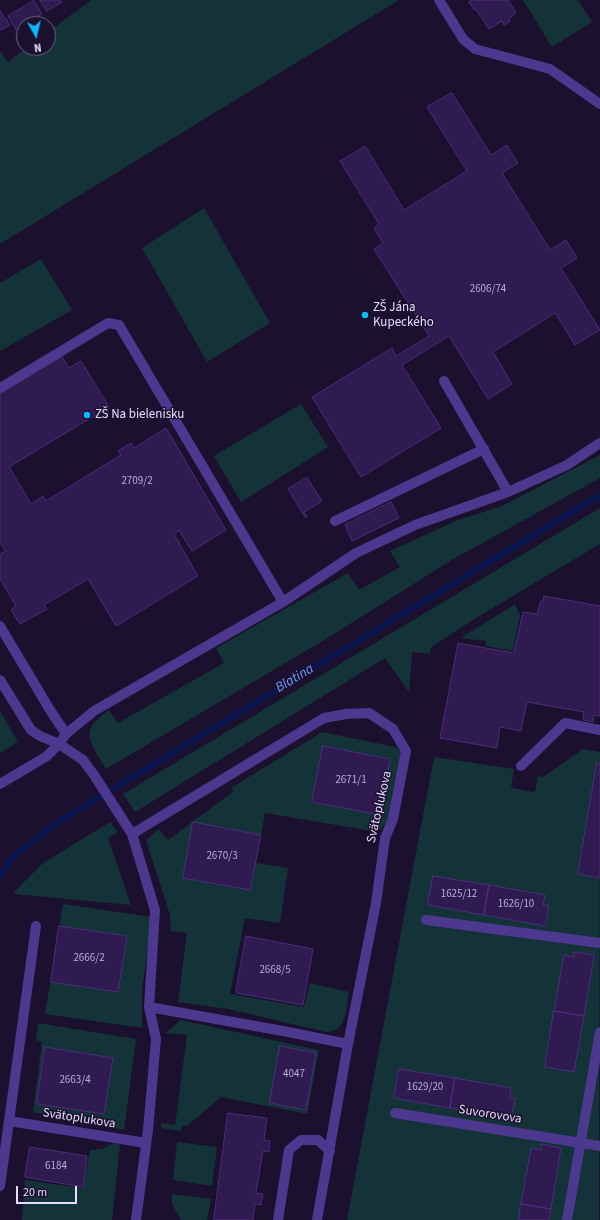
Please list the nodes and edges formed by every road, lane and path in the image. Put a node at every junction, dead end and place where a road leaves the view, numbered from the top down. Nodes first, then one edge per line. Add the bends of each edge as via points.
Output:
1 (439, 0) edge
2 (600, 104) edge
3 (444, 380) dead end
4 (0, 388) edge
5 (600, 443) edge
6 (484, 449) junction
7 (508, 492) junction
8 (335, 521) dead end
9 (283, 602) junction
10 (0, 626) edge
11 (0, 680) edge
12 (600, 730) edge
13 (66, 734) junction
14 (59, 744) junction
15 (521, 766) dead end
16 (0, 784) edge
17 (132, 834) junction
18 (426, 920) dead end
19 (36, 926) dead end
20 (600, 943) edge
21 (149, 1007) junction
22 (600, 1032) edge
23 (348, 1044) junction
24 (395, 1113) dead end
25 (9, 1121) junction
26 (146, 1143) junction
27 (581, 1143) junction
28 (600, 1146) edge
29 (330, 1150) junction
30 (0, 1186) edge
31 (136, 1220) edge
32 (278, 1220) edge
33 (317, 1220) edge
34 (567, 1220) edge

1 - 2 street via 463,39 475,49 550,69
3 - 6 street
4 - 9 street via 108,323 120,325
5 - 7 street via 567,465
6 - 7 street
6 - 8 street
7 - 9 street via 415,525 362,550
9 - 13 street via 94,711
10 - 13 street
11 - 14 street via 31,730
12 - 15 street via 565,723
13 - 14 street
14 - 16 street via 47,756
14 - 17 street via 83,760
17 - 21 street via 155,910
17 - 23 street, Svätoplukova via 324,718 346,714 369,714 393,729 406,751 394,819 385,838 376,903
18 - 20 street
19 - 25 street
21 - 23 street
21 - 26 street via 156,1039
22 - 27 street
23 - 29 street, Svätoplukova
24 - 27 street, Suvorovova
25 - 26 street, Svätoplukova
25 - 30 street
26 - 31 street
27 - 28 street, Suvorovova
27 - 34 street
29 - 32 street via 318,1140 301,1140 289,1150
29 - 33 street, Svätoplukova

